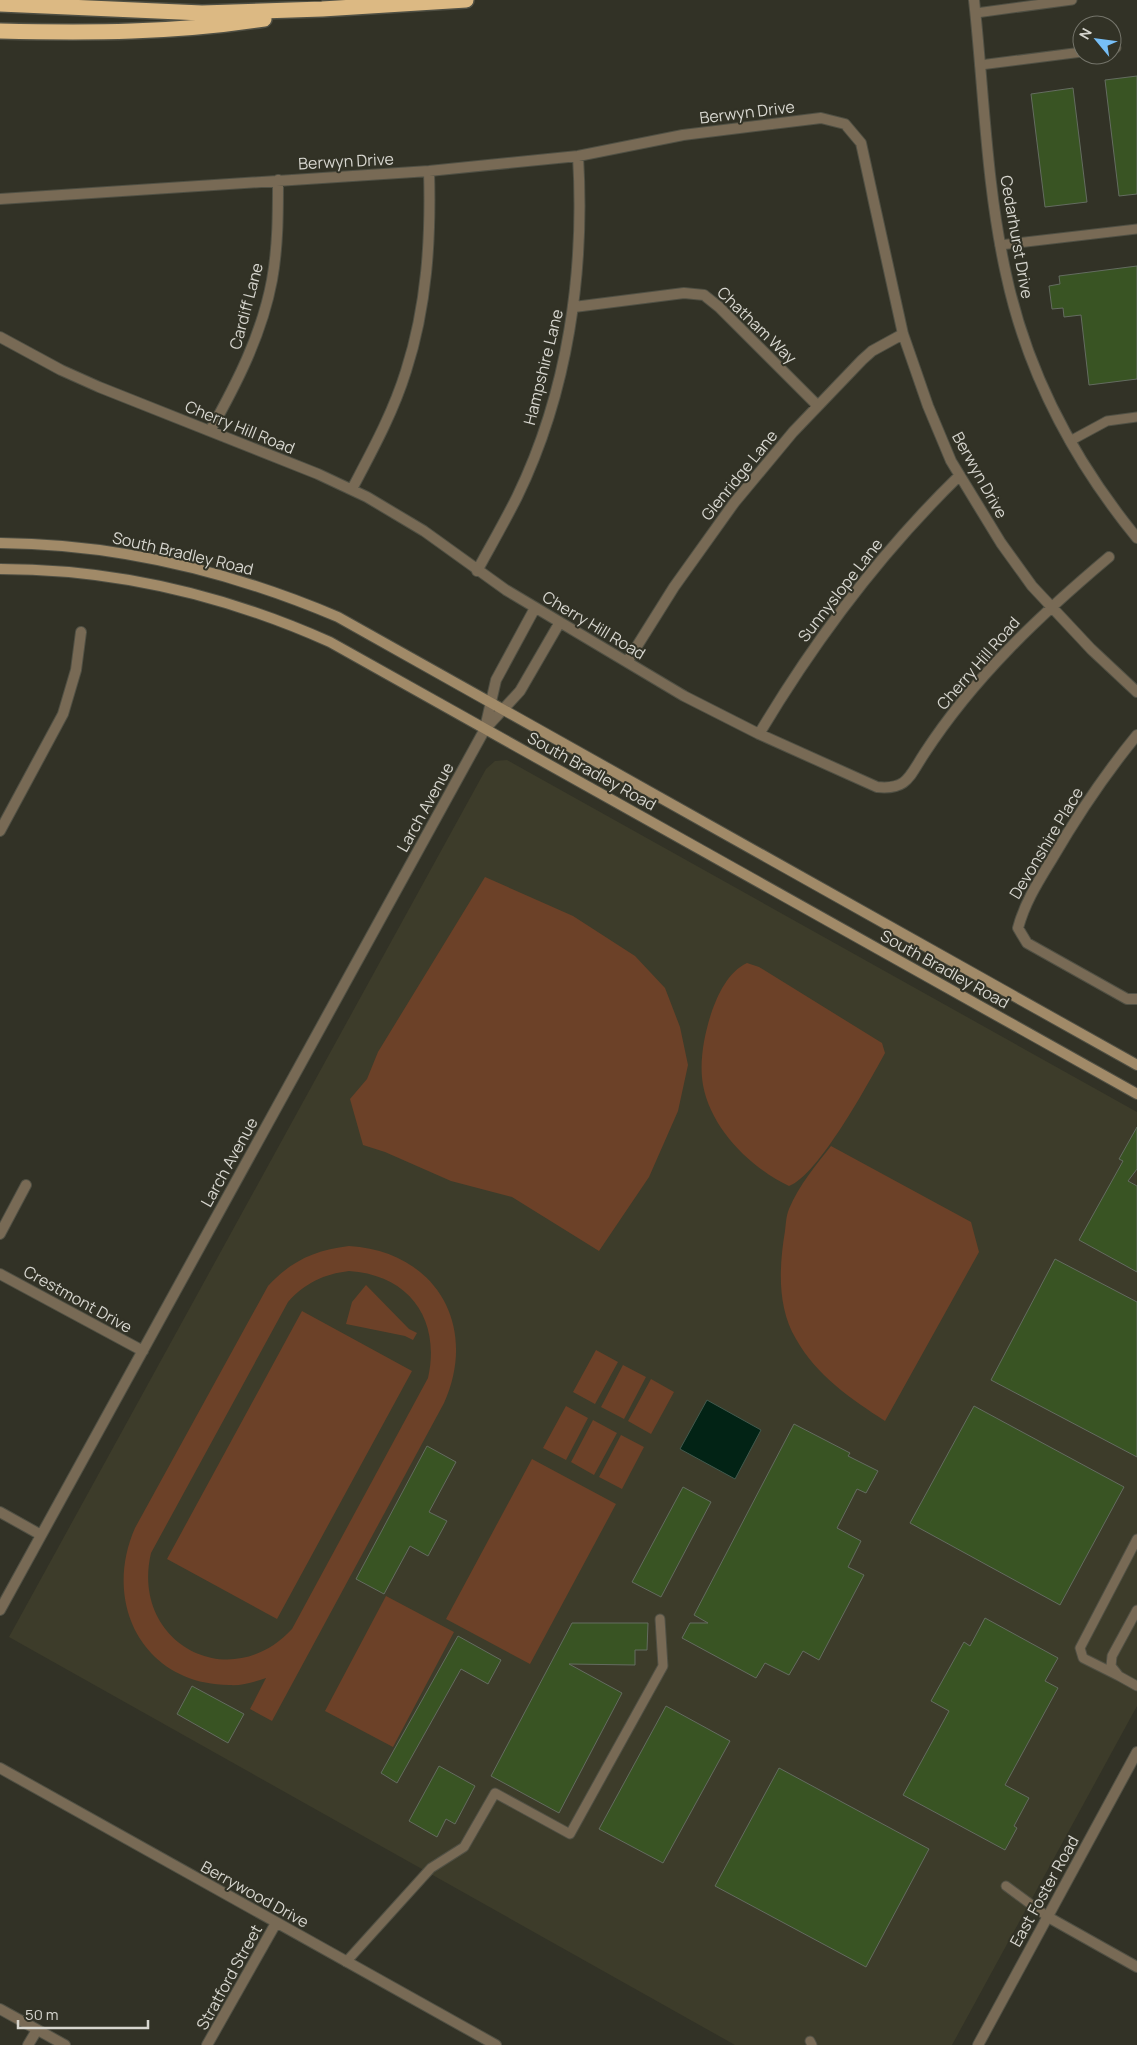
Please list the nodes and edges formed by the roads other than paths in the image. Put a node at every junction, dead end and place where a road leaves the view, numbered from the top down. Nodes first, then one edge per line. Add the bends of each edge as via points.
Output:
1 (466, 0) edge
2 (974, 0) edge
3 (1072, 0) edge
4 (0, 4) edge
5 (322, 9) junction
6 (976, 13) junction
7 (0, 31) edge
8 (1072, 53) edge
9 (980, 65) junction
10 (578, 156) junction
11 (429, 171) junction
12 (278, 180) junction
13 (0, 199) edge
14 (1137, 229) edge
15 (1000, 245) junction
16 (574, 307) junction
17 (904, 334) junction
18 (0, 337) edge
19 (818, 406) junction
20 (1137, 418) edge
21 (210, 431) junction
22 (1070, 441) junction
23 (959, 476) junction
24 (352, 489) junction
25 (1136, 535) edge
26 (0, 543) edge
27 (1109, 557) dead end
28 (0, 569) edge
29 (477, 571) junction
30 (1049, 607) junction
31 (535, 608) junction
32 (560, 622) junction
33 (81, 632) dead end
34 (627, 662) junction
35 (1137, 692) edge
36 (491, 703) junction
37 (503, 710) junction
38 (485, 728) junction
39 (760, 734) junction
40 (1137, 735) edge
41 (0, 831) edge
42 (1137, 999) edge
43 (1137, 1065) edge
44 (1137, 1094) edge
45 (26, 1185) dead end
46 (0, 1234) edge
47 (0, 1274) edge
48 (142, 1351) junction
49 (0, 1512) edge
50 (41, 1535) junction
51 (1137, 1539) edge
52 (0, 1610) edge
53 (1137, 1610) edge
54 (660, 1619) dead end
55 (1118, 1676) junction
56 (1137, 1686) edge
57 (1137, 1752) edge
58 (0, 1768) edge
59 (1006, 1886) dead end
60 (1048, 1917) junction
61 (276, 1923) junction
62 (346, 1962) junction
63 (1137, 1967) edge
64 (0, 2009) edge
65 (37, 2030) junction
66 (28, 2045) edge
67 (64, 2045) edge
68 (207, 2045) edge
69 (496, 2045) edge
70 (978, 2045) edge

1 - 5 highway
2 - 6 street, Cedarhurst Drive
3 - 6 lane
4 - 5 highway via 202,13
5 - 7 highway via 179,30 90,33
6 - 9 street, Cedarhurst Drive
8 - 9 lane
9 - 15 street, Cedarhurst Drive
10 - 11 street, Berwyn Drive
10 - 16 street, Hampshire Lane via 581,232
10 - 17 street, Berwyn Drive via 683,135 822,118 845,124 861,143
11 - 12 street, Berwyn Drive
11 - 24 street via 427,270 420,316 406,372 388,420
12 - 13 street, Berwyn Drive
12 - 21 street, Cardiff Lane via 278,237 260,326 246,364
14 - 15 lane
15 - 22 street, Cedarhurst Drive via 1027,350
16 - 19 street, Chatham Way via 684,293 704,295 720,307
16 - 29 street, Hampshire Lane via 549,415 534,456 517,496
17 - 19 street, Glenridge Lane via 872,351
17 - 23 street, Berwyn Drive via 928,406
18 - 21 street, Cherry Hill Road via 84,380
19 - 34 street, Glenridge Lane via 734,503 674,587
20 - 22 lane via 1107,422
21 - 24 street, Cherry Hill Road
22 - 25 street, Cedarhurst Drive via 1094,482
23 - 30 street, Berwyn Drive via 1001,543
23 - 39 street, Sunnyslope Lane via 896,542 844,606 797,673
24 - 29 street, Cherry Hill Road via 396,513
26 - 36 main road, South Bradley Road via 107,550 194,567 264,588 338,617
27 - 30 street, Cherry Hill Road
28 - 38 main road, South Bradley Road via 56,570 147,582 253,610 330,642
29 - 31 street, Cherry Hill Road
30 - 35 street, Berwyn Drive
30 - 39 street, Cherry Hill Road via 1010,645 969,694 907,780 894,789 877,787
31 - 32 street, Cherry Hill Road
31 - 36 street via 496,680
32 - 34 street, Cherry Hill Road
32 - 37 street via 520,691
33 - 41 street via 76,670 63,714
34 - 39 street, Cherry Hill Road via 684,696
36 - 37 main road, South Bradley Road
36 - 38 street
37 - 38 street
37 - 43 main road, South Bradley Road
38 - 44 main road, South Bradley Road
38 - 48 street, Larch Avenue
40 - 42 street, Devonshire Place via 1072,824 1024,907 1018,928 1027,943 1127,999
45 - 46 street
47 - 48 street, Crestmont Drive
48 - 50 street, Larch Avenue
49 - 50 street
50 - 52 street, Larch Avenue
51 - 55 lane via 1080,1648 1083,1658
53 - 55 lane via 1112,1656 1111,1666
54 - 62 lane via 662,1666 570,1834 495,1793 464,1847 431,1868
55 - 56 lane
57 - 60 street, East Foster Road
58 - 61 street, Berrywood Drive
59 - 60 lane
60 - 63 street
60 - 70 street, East Foster Road
61 - 62 street, Berrywood Drive
61 - 68 street, Stratford Street
62 - 69 street, Berrywood Drive
64 - 65 street
65 - 66 street
65 - 67 street

